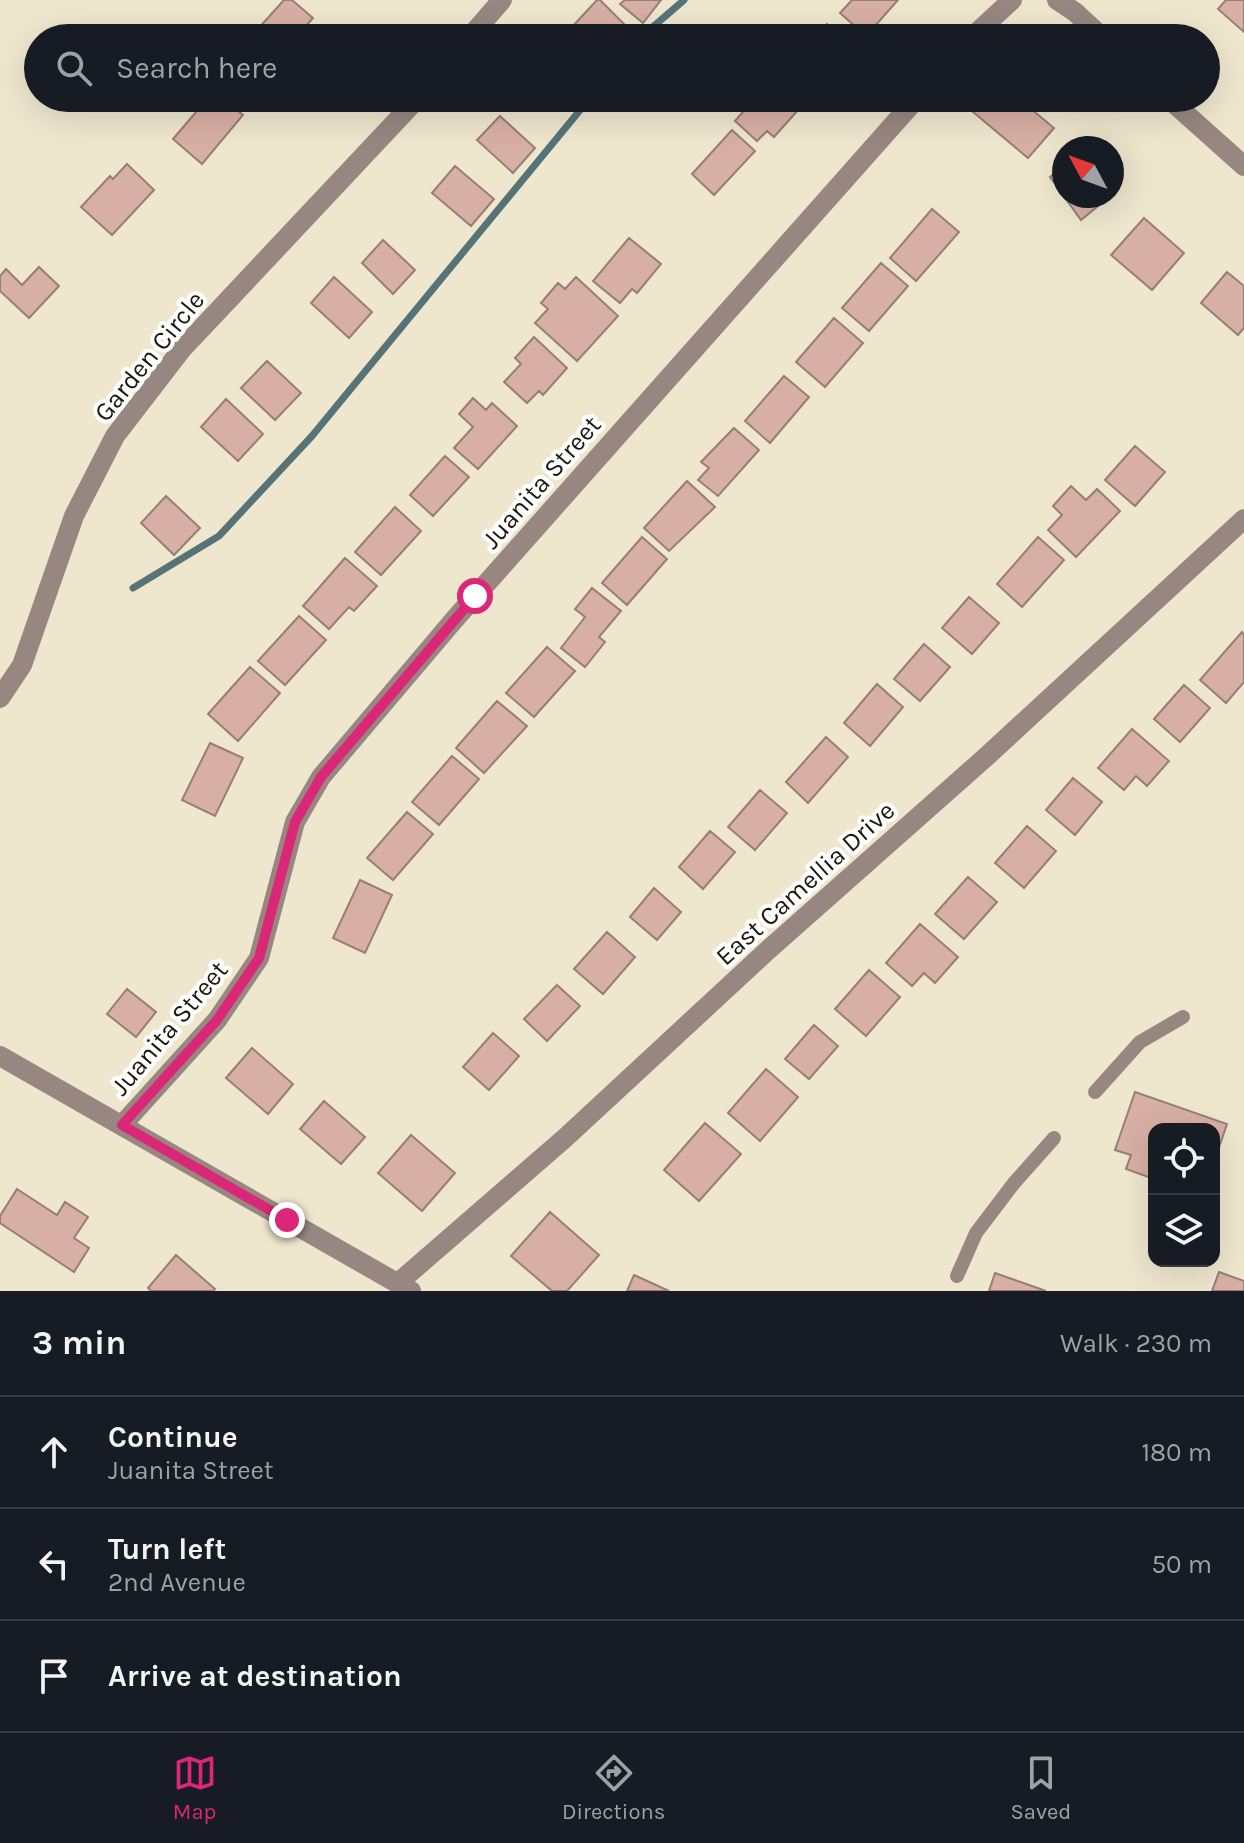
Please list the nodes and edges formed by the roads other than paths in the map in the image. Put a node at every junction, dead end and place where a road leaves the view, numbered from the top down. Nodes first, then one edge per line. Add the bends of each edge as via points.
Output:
1 (502, 0) edge
2 (1012, 0) edge
3 (1057, 0) edge
4 (481, 24) edge
5 (986, 24) edge
6 (1088, 24) edge
7 (405, 112) edge
8 (905, 112) edge
9 (1184, 112) edge
10 (1244, 166) edge
11 (1244, 519) edge
12 (0, 698) edge
13 (1183, 1017) dead end
14 (0, 1056) edge
15 (1095, 1092) dead end
16 (122, 1125) junction
17 (1054, 1138) dead end
18 (957, 1276) dead end
19 (404, 1287) edge

1 - 4 street
2 - 5 street
3 - 6 street
7 - 12 street, Garden Circle via 182,349 115,436 74,516 22,665
8 - 16 street, Juanita Street via 321,777 295,822 259,958 217,1020
9 - 10 street
11 - 19 street, East Camellia Drive
13 - 15 lane via 1140,1042
14 - 16 street
16 - 19 street
17 - 18 lane via 976,1233

